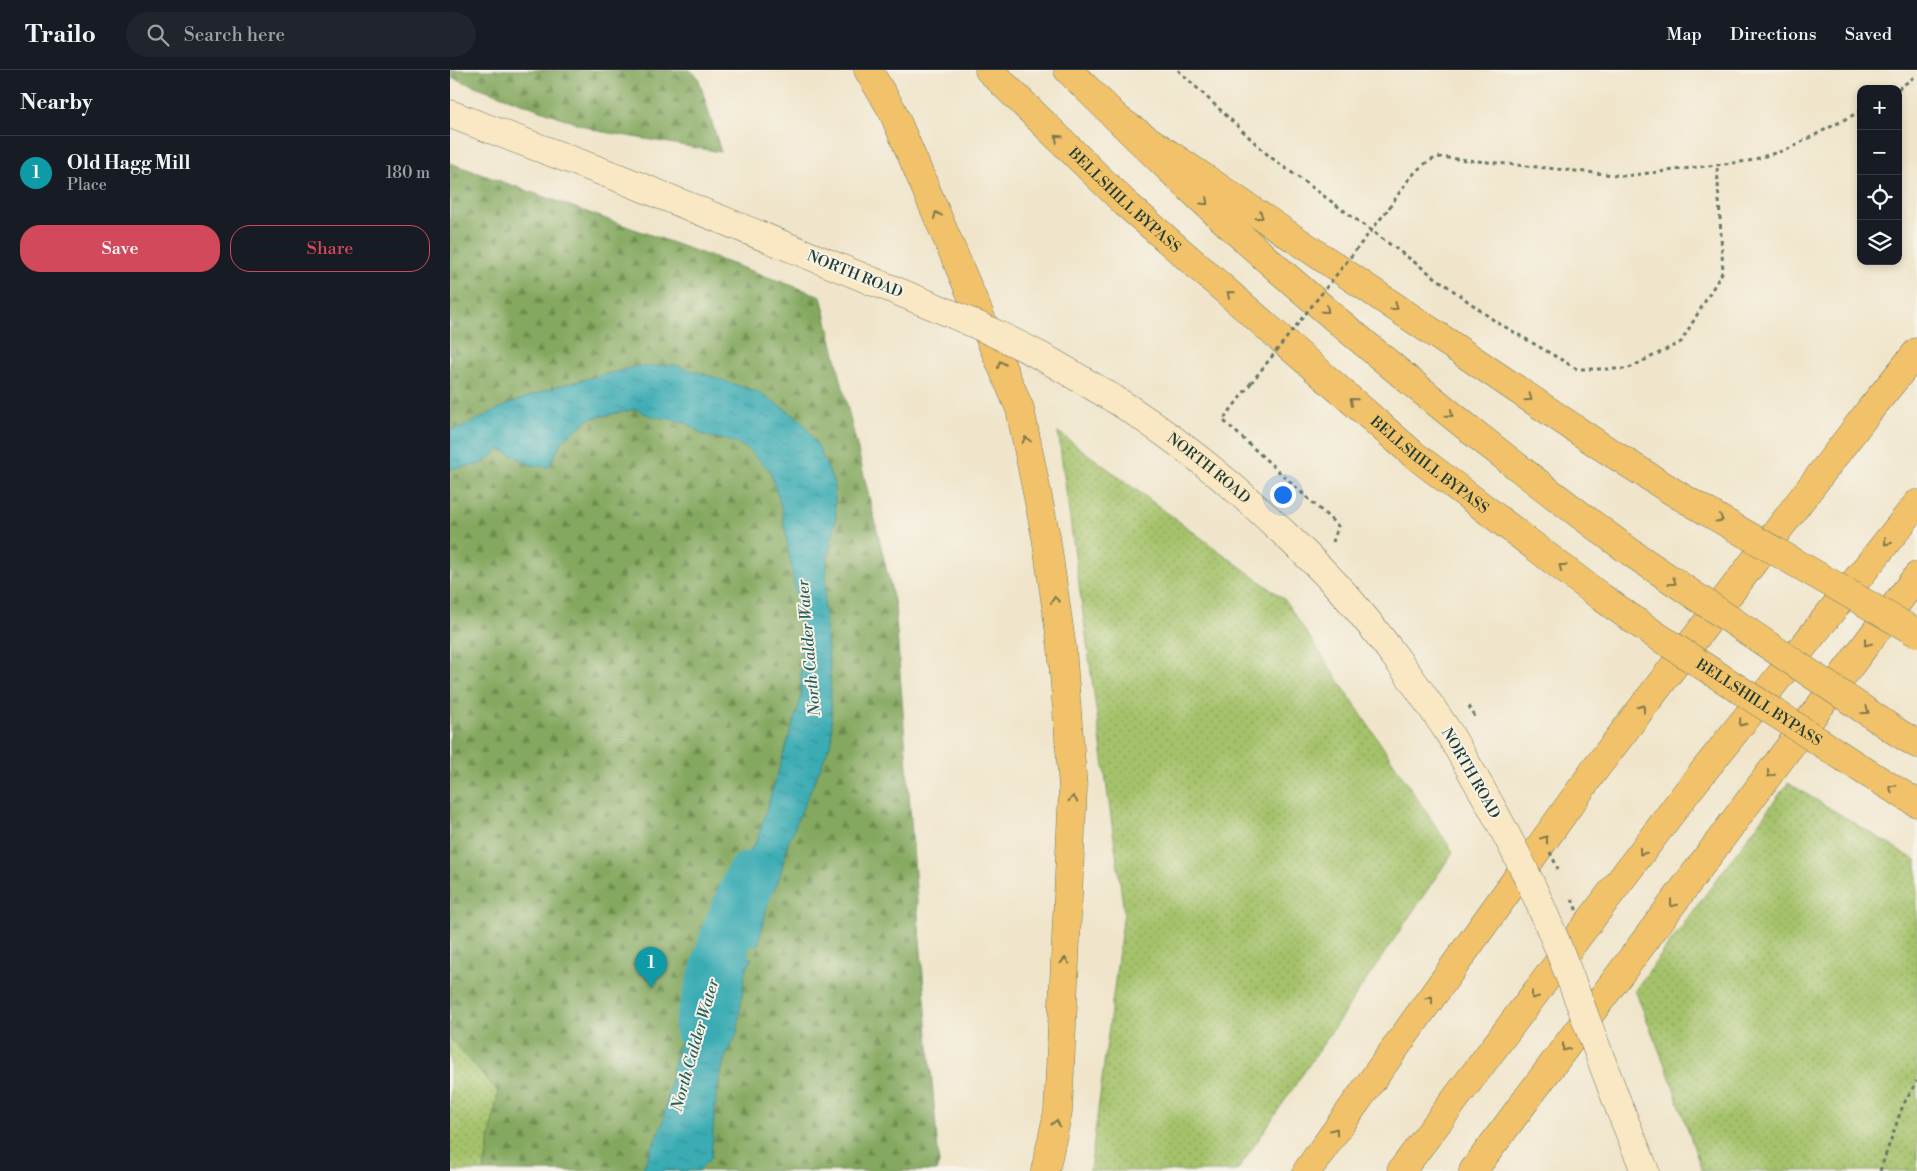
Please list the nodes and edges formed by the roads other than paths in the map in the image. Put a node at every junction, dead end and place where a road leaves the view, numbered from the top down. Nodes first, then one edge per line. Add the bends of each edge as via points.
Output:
1 (868, 70) edge
2 (989, 70) edge
3 (1068, 70) edge
4 (450, 114) edge
5 (1119, 120) junction
6 (1917, 352) edge
7 (1917, 504) edge
8 (1917, 576) edge
9 (1917, 633) edge
10 (1907, 738) edge
11 (1917, 803) edge
12 (1045, 1171) edge
13 (1307, 1171) edge
14 (1401, 1171) edge
15 (1473, 1171) edge
16 (1645, 1171) edge

12 -> 1 highway via 1058,1112 1073,788 1062,648 1046,537 1020,409 892,110
11 -> 2 highway, BELLSHILL BYPASS, bridge via 1654,634 1413,454 1125,203
3 - 5 highway
4 - 16 main road, NORTH ROAD, bridge via 619,178 1008,340 1111,397 1177,442 1230,484 1347,596 1383,640 1449,733 1529,880
5 -> 9 highway, bridge via 1591,440 1678,495
5 -> 10 highway, bridge via 1278,270 1479,438 1633,554
13 -> 6 highway via 1596,768
7 -> 14 highway via 1687,792
8 -> 15 highway

